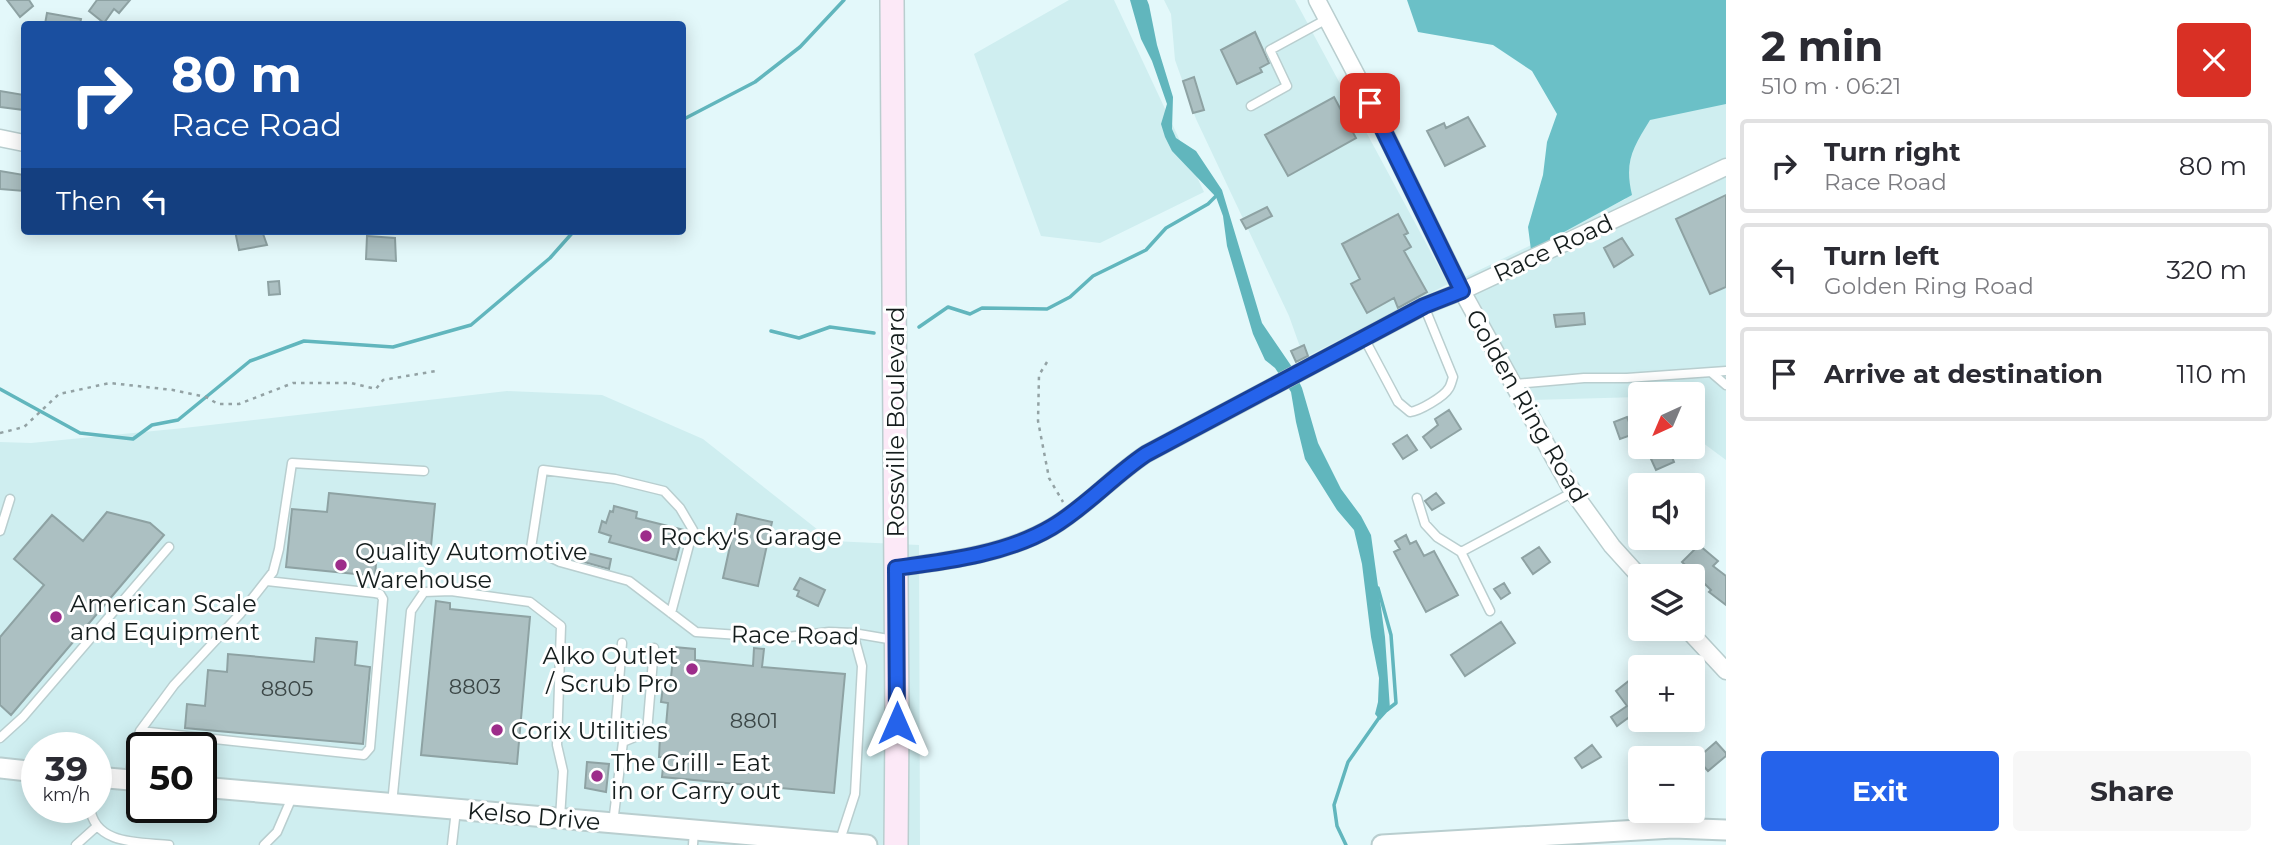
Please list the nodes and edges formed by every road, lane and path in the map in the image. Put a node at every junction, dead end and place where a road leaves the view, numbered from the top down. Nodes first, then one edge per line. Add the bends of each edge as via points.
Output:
1 (892, 0) edge
2 (1317, 0) edge
3 (1327, 19) junction
4 (1251, 106) dead end
5 (0, 138) edge
6 (21, 142) edge
7 (1726, 167) edge
8 (1462, 291) junction
9 (1424, 306) junction
10 (1364, 338) junction
11 (1047, 362) dead end
12 (436, 371) dead end
13 (1726, 371) edge
14 (1712, 373) junction
15 (1726, 376) edge
16 (1515, 384) junction
17 (1726, 385) edge
18 (0, 433) edge
19 (424, 471) dead end
20 (1573, 492) junction
21 (1417, 498) dead end
22 (10, 499) dead end
23 (1069, 514) junction
24 (0, 531) edge
25 (169, 547) dead end
26 (1461, 552) junction
27 (1628, 564) edge
28 (896, 568) junction
29 (267, 580) junction
30 (1490, 611) dead end
31 (671, 613) junction
32 (853, 633) junction
33 (897, 640) junction
34 (1698, 641) edge
35 (622, 643) dead end
36 (654, 648) dead end
37 (1726, 671) edge
38 (140, 731) joint
39 (0, 738) edge
40 (623, 742) junction
41 (0, 768) edge
42 (21, 770) edge
43 (217, 788) edge
44 (293, 795) junction
45 (391, 804) junction
46 (456, 810) junction
47 (560, 818) junction
48 (94, 823) edge
49 (614, 823) junction
50 (96, 827) junction
51 (1726, 830) edge
52 (693, 838) edge
53 (839, 843) junction
54 (76, 845) edge
55 (169, 845) edge
56 (264, 845) edge
57 (452, 845) edge
58 (867, 845) edge
59 (896, 845) edge
60 (1382, 845) edge

1 - 28 main road, Rossville Boulevard
2 - 3 street, Golden Ring Road
3 - 4 lane via 1270,50 1287,86
3 - 8 street, Golden Ring Road
5 - 6 street
7 - 8 street, Race Road
8 - 9 street, Race Road
8 - 16 street, Golden Ring Road
9 - 10 street, Race Road
9 - 10 lane via 1453,377 1445,393 1418,411 1410,412 1398,402
10 - 23 street, Race Road via 1146,454
11 - 23 path via 1039,376 1038,421 1049,478
12 - 18 path via 383,380 376,389 351,383 293,383 239,404 110,383 59,394 24,427
13 - 14 lane
14 - 15 lane
14 - 16 lane
14 - 17 lane
16 - 20 street, Golden Ring Road
19 - 29 lane via 292,463 276,565
20 - 26 lane
20 - 27 street, Golden Ring Road
21 - 26 lane via 1425,524
22 - 24 lane
23 - 28 street, Race Road via 1032,537 992,550
25 - 39 lane
26 - 30 lane
28 - 33 main road, Rossville Boulevard
29 - 38 lane via 174,685
29 - 38 lane via 374,593 383,599 368,752
31 - 31 lane, Race Road via 629,581 560,562 531,548 543,470 664,491 680,508 693,530
31 - 32 lane, Race Road via 696,632 780,638
32 - 33 lane, Race Road
32 - 53 lane via 862,666 855,794
33 - 59 main road, Rossville Boulevard
34 - 37 street
35 - 40 lane via 616,721
36 - 40 lane via 648,732
40 - 49 lane
41 - 42 street
43 - 44 street, Kelso Drive
44 - 45 street, Kelso Drive
44 - 56 lane via 277,832
45 - 46 street, Kelso Drive
45 - 47 lane via 411,611 424,592 451,591 530,601 561,626
46 - 47 street, Kelso Drive
46 - 57 lane
47 - 49 street, Kelso Drive
48 - 50 lane
49 - 52 street, Kelso Drive
50 - 54 lane
50 - 55 lane via 113,837
51 - 60 street via 1673,828
52 - 53 street, Kelso Drive
53 - 58 street, Kelso Drive

